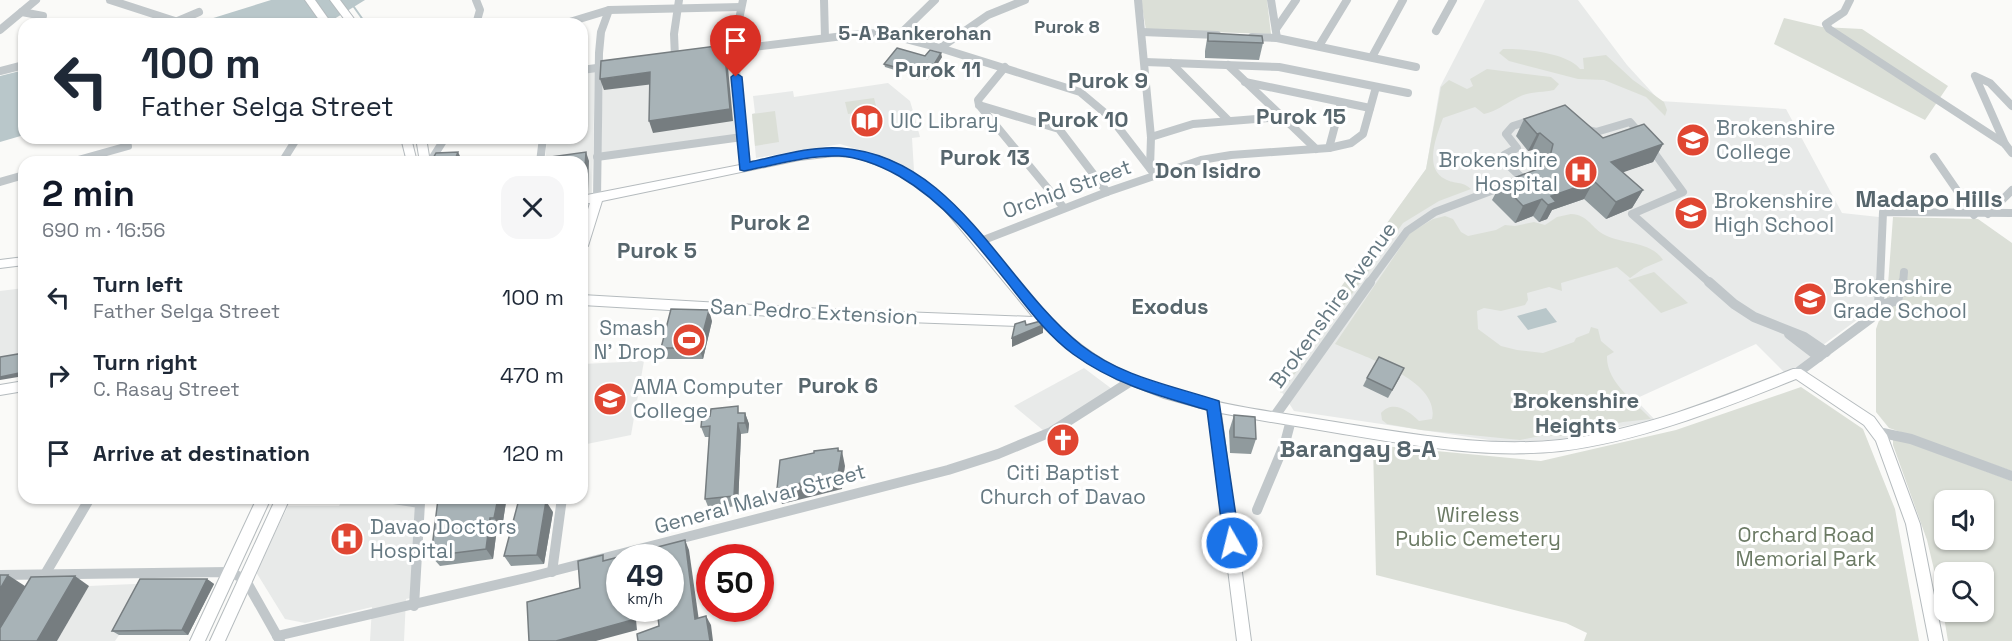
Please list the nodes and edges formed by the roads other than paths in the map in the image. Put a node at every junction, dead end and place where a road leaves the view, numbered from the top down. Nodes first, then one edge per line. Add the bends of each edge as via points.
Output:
1 (36, 0) edge
2 (110, 0) edge
3 (142, 0) edge
4 (310, 0) edge
5 (335, 0) edge
6 (476, 0) edge
7 (824, 0) edge
8 (935, 0) edge
9 (1025, 0) edge
10 (1138, 0) edge
11 (1271, 0) edge
12 (1296, 0) edge
13 (1347, 0) edge
14 (1403, 0) edge
15 (1453, 0) edge
16 (1850, 0) edge
17 (742, 3) edge
18 (678, 4) edge
19 (132, 7) junction
20 (609, 10) junction
21 (22, 12) junction
22 (199, 12) dead end
23 (41, 18) edge
24 (162, 18) edge
25 (186, 18) edge
26 (323, 18) edge
27 (348, 18) edge
28 (478, 18) edge
29 (583, 18) edge
30 (1276, 29) junction
31 (0, 30) edge
32 (1436, 31) dead end
33 (1142, 32) junction
34 (1221, 35) edge
35 (1243, 36) edge
36 (897, 37) junction
37 (825, 38) junction
38 (1277, 38) junction
39 (1319, 46) junction
40 (939, 48) junction
41 (734, 49) junction
42 (705, 53) edge
43 (685, 56) edge
44 (675, 57) junction
45 (1372, 57) junction
46 (664, 58) edge
47 (1145, 62) junction
48 (1171, 63) junction
49 (620, 65) edge
50 (1228, 65) junction
51 (18, 66) edge
52 (1005, 67) junction
53 (1416, 67) dead end
54 (598, 68) junction
55 (588, 69) edge
56 (0, 71) edge
57 (1245, 82) junction
58 (1376, 87) junction
59 (1408, 93) dead end
60 (2009, 97) edge
61 (1341, 104) junction
62 (979, 105) junction
63 (2012, 106) edge
64 (1370, 108) junction
65 (1545, 116) edge
66 (1281, 117) junction
67 (1228, 120) junction
68 (1576, 120) edge
69 (742, 137) junction
70 (1151, 137) junction
71 (2005, 144) junction
72 (128, 146) dead end
73 (1329, 148) junction
74 (1316, 149) junction
75 (2012, 153) edge
76 (92, 156) edge
77 (597, 157) junction
78 (1934, 157) dead end
79 (744, 167) junction
80 (1153, 172) junction
81 (18, 177) edge
82 (0, 182) edge
83 (2012, 190) edge
84 (1107, 192) junction
85 (597, 198) junction
86 (588, 199) edge
87 (1064, 208) junction
88 (2012, 213) edge
89 (1988, 214) junction
90 (1974, 215) junction
91 (588, 227) edge
92 (981, 241) junction
93 (18, 262) edge
94 (0, 264) edge
95 (1904, 272) dead end
96 (588, 300) edge
97 (1880, 306) junction
98 (1046, 322) junction
99 (1823, 355) junction
100 (1797, 373) junction
101 (1131, 381) junction
102 (18, 387) edge
103 (0, 390) edge
104 (1214, 405) junction
105 (1274, 417) junction
106 (1291, 420) junction
107 (1878, 432) junction
108 (2012, 476) edge
109 (86, 504) edge
110 (261, 504) edge
111 (280, 504) edge
112 (420, 504) edge
113 (561, 504) edge
114 (1257, 510) dead end
115 (230, 572) junction
116 (552, 572) junction
117 (45, 574) junction
118 (0, 575) edge
119 (245, 579) junction
120 (36, 589) edge
121 (414, 606) junction
122 (279, 638) edge
123 (197, 641) edge
124 (217, 641) edge
125 (1244, 641) edge
126 (1936, 641) edge

1 - 21 street
2 - 19 street
3 - 19 street
4 - 26 main road
5 - 27 main road
6 - 28 street via 480,10
7 - 37 street
8 - 36 street
9 - 40 street via 988,15
10 - 33 street
11 - 30 street
12 - 30 street
13 - 39 street
14 - 45 street
15 - 32 street
16 - 71 street via 1844,12 1826,24 1828,29
17 - 18 street
17 - 41 street
18 - 20 street
18 - 44 street
19 - 24 street
20 - 29 street
20 - 54 street
21 - 23 street
21 - 31 street
22 - 25 street
30 - 38 street
33 - 34 street
33 - 47 street
35 - 38 street
36 - 37 street via 868,33
36 - 40 street
37 - 41 street
38 - 39 street
39 - 45 street
40 - 52 street
41 - 42 street
41 - 69 street
43 - 44 street
44 - 46 street
45 - 53 street
47 - 48 street
47 - 70 street
48 - 50 street
48 - 67 street
49 - 54 street
50 - 57 street
50 - 58 street via 1278,67
51 - 56 street
52 - 62 street via 978,100
52 - 80 street via 1080,92 1111,118
54 - 55 street
54 - 77 street
57 - 61 street
57 - 66 street
58 - 59 street
58 - 64 street, Orchid Street
60 - 63 street
60 - 71 street via 1975,76
61 - 64 street
61 - 73 street
62 - 84 street via 1059,129
62 - 87 street
64 - 73 street, Orchid Street via 1361,137
65 - 105 street, Brokenshire Avenue via 1509,129 1507,137 1517,148 1504,154 1503,160 1523,179 1452,204 1407,231
66 - 67 street
66 - 74 street
67 - 70 street via 1184,126
68 - 99 street via 1591,132 1630,122 1683,192 1632,214 1734,304
69 - 77 street
69 - 79 street
70 - 80 street
71 - 75 street
72 - 76 street
73 - 74 street, Orchid Street
74 - 80 street, Orchid Street via 1221,156
77 - 85 street
78 - 90 street
79 - 85 main road
79 - 92 main road via 839,152 876,160 936,194
80 - 84 street, Orchid Street
81 - 82 street
83 - 89 street
84 - 87 street, Orchid Street
85 - 86 main road
85 - 91 main road
87 - 92 street, Orchid Street
88 - 89 street
89 - 90 street
90 - 97 street via 1883,212
92 - 98 main road
93 - 94 main road
95 - 97 street via 1897,301
96 - 98 main road, San Pedro Extension
97 - 99 street via 1871,318
98 - 101 main road via 1094,362
99 - 100 street
100 - 106 main road via 1653,426 1557,446 1465,444
100 - 107 main road via 1869,421
101 - 104 main road
101 - 116 street, General Malvar Street via 1051,432 991,456 700,536
102 - 103 main road
104 - 105 main road
104 - 125 main road
105 - 106 main road
106 - 114 street via 1286,443
107 - 108 street via 1911,439
107 - 126 main road via 1913,524
109 - 117 street
110 - 115 main road
111 - 119 main road
112 - 121 street
113 - 116 street
115 - 117 street
115 - 119 street
115 - 123 main road
116 - 121 street, General Malvar Street
117 - 118 street
117 - 120 street
119 - 122 street
119 - 124 main road
121 - 122 street, General Malvar Street

